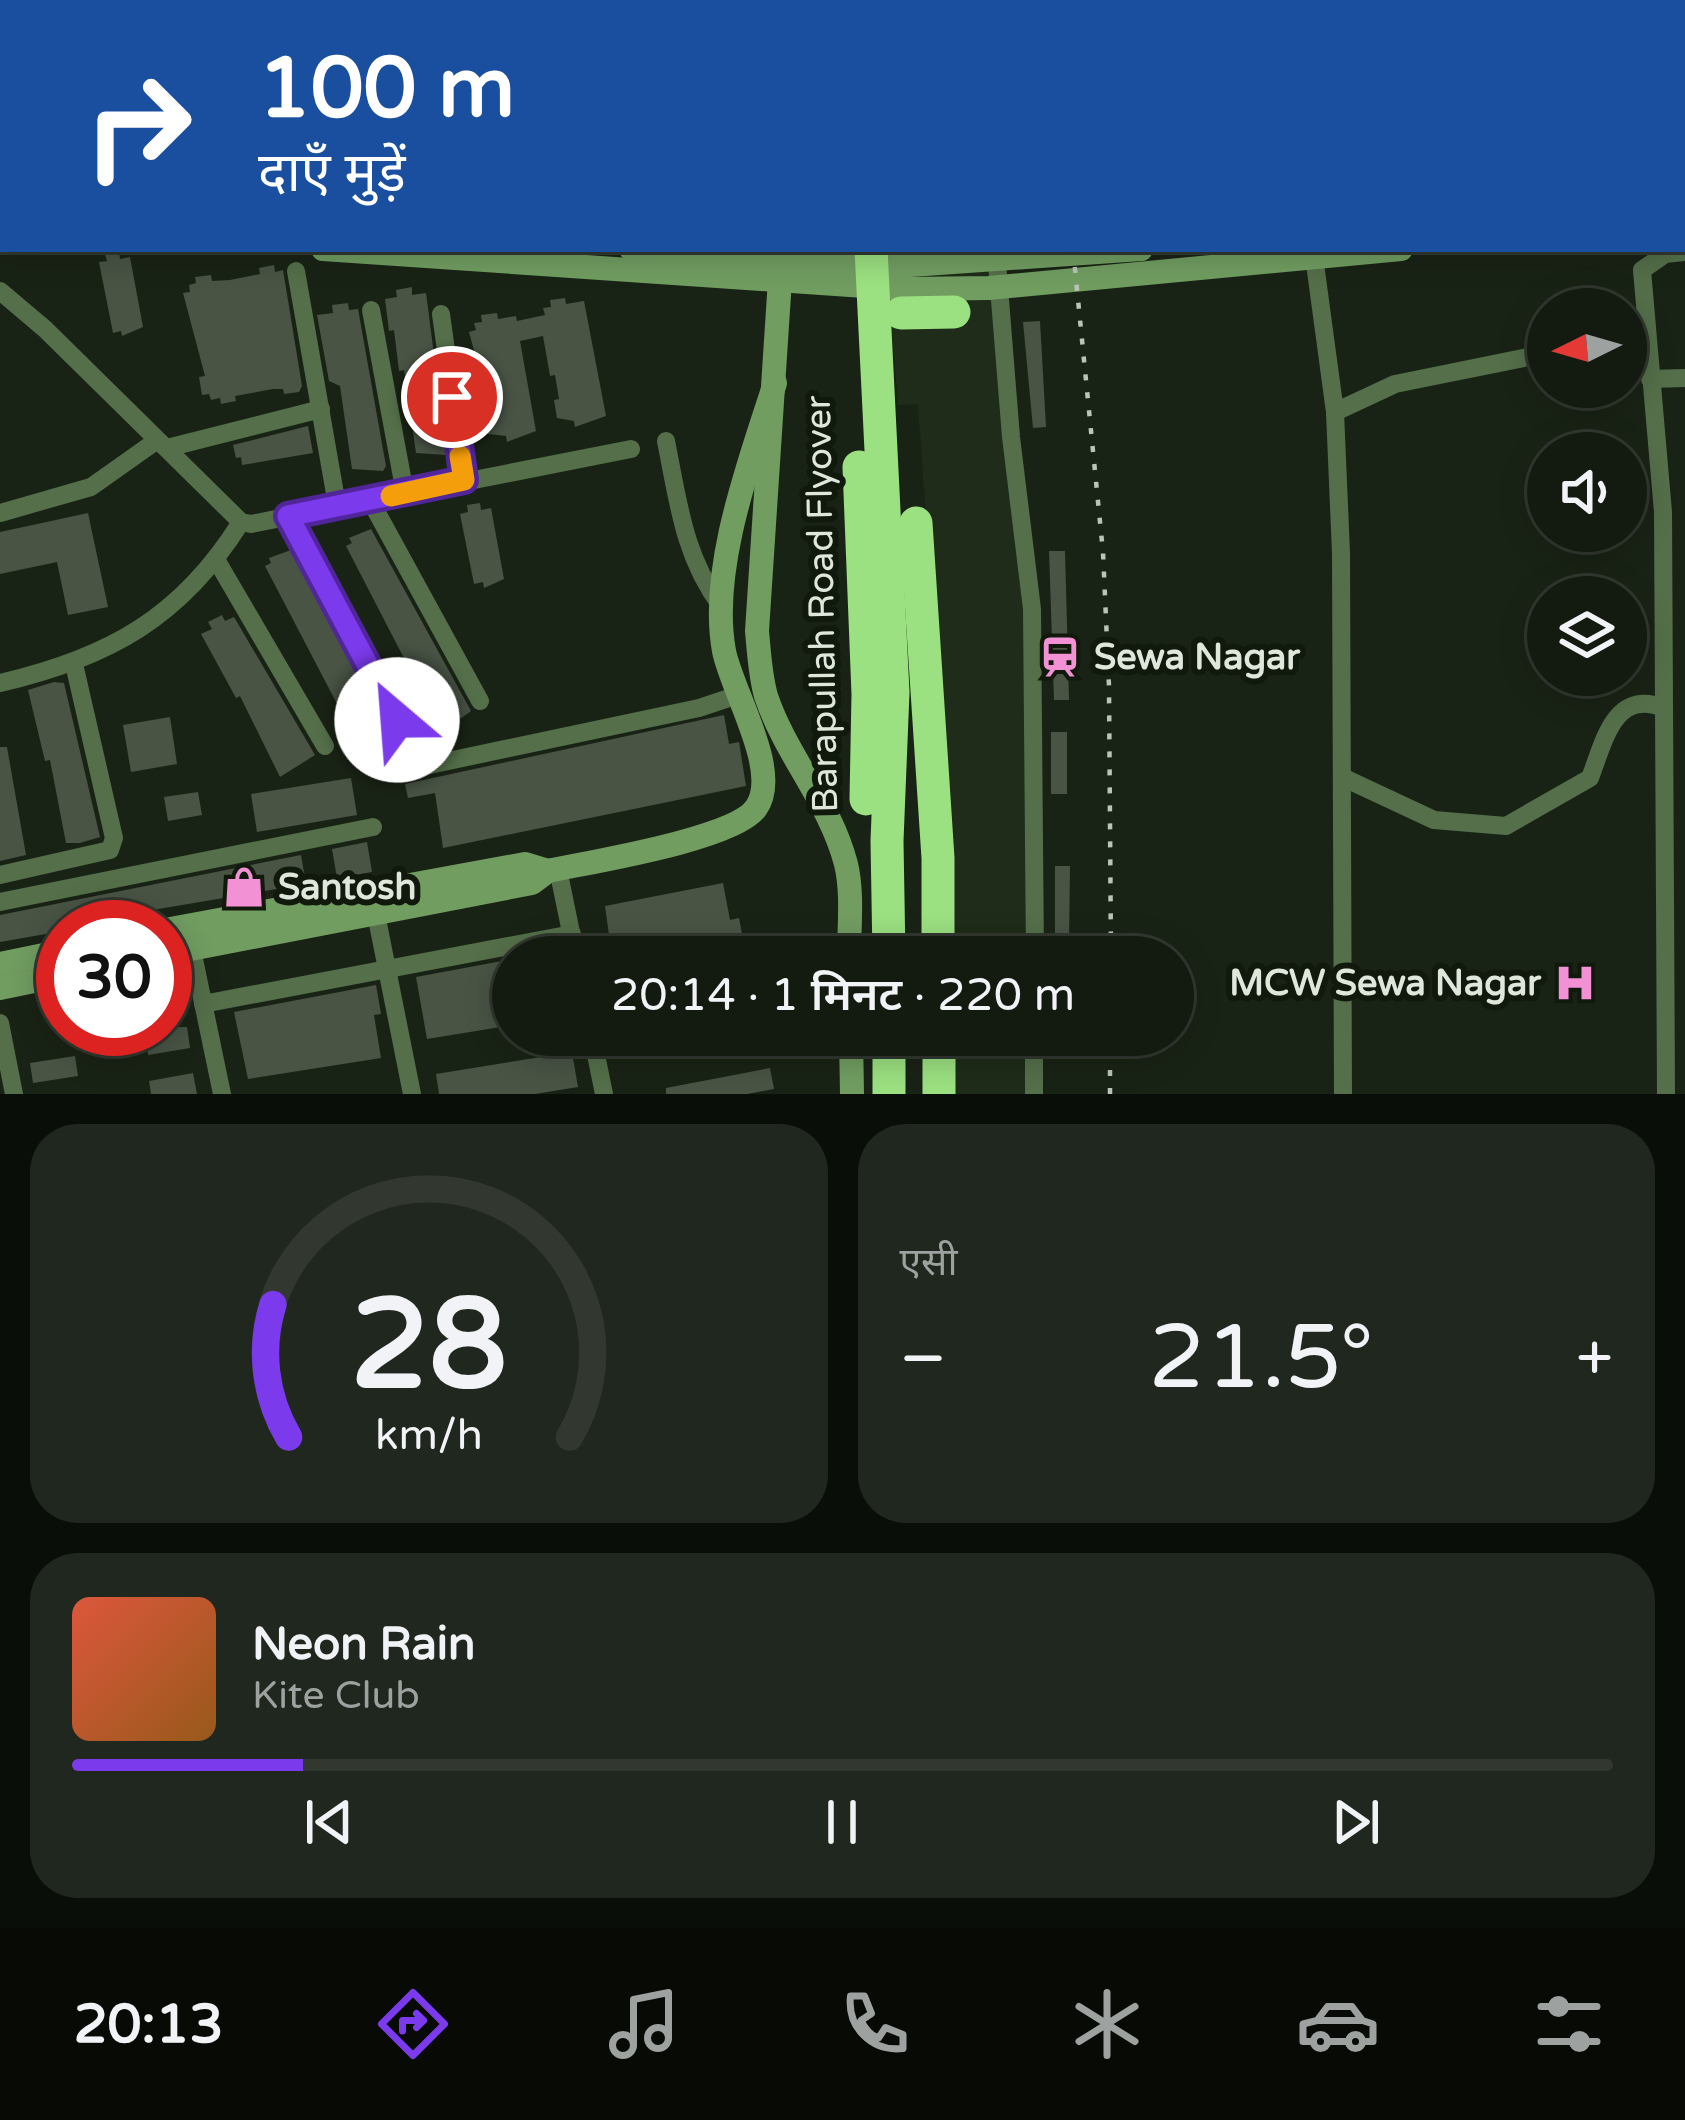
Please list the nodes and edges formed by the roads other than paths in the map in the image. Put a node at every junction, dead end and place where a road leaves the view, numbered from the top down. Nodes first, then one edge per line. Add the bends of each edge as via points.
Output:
1 (370, 252) edge
2 (666, 252) edge
3 (782, 252) edge
4 (848, 252) edge
5 (871, 252) edge
6 (996, 252) edge
7 (1098, 252) edge
8 (1312, 252) edge
9 (1370, 252) edge
10 (1685, 252) edge
11 (296, 272) dead end
12 (1640, 288) edge
13 (0, 291) edge
14 (371, 310) dead end
15 (954, 311) dead end
16 (901, 313) dead end
17 (441, 314) dead end
18 (1527, 356) edge
19 (1647, 369) edge
20 (1685, 378) edge
21 (1650, 379) junction
22 (775, 382) junction
23 (321, 409) junction
24 (1334, 412) junction
25 (666, 441) dead end
26 (162, 445) junction
27 (631, 448) dead end
28 (464, 480) junction
29 (405, 493) junction
30 (370, 500) junction
31 (337, 505) junction
32 (1685, 509) edge
33 (1663, 512) junction
34 (0, 513) edge
35 (288, 516) junction
36 (241, 522) junction
37 (916, 523) dead end
38 (902, 559) junction
39 (217, 561) junction
40 (721, 606) junction
41 (906, 626) junction
42 (74, 664) junction
43 (0, 683) edge
44 (880, 693) junction
45 (739, 695) junction
46 (480, 700) dead end
47 (1664, 708) junction
48 (397, 720) dead end
49 (325, 746) dead end
50 (396, 772) dead end
51 (1342, 777) junction
52 (374, 827) dead end
53 (553, 870) junction
54 (0, 875) edge
55 (0, 902) edge
56 (376, 914) junction
57 (192, 932) edge
58 (192, 933) edge
59 (572, 934) joint
60 (849, 936) edge
61 (870, 936) edge
62 (889, 936) edge
63 (938, 936) edge
64 (1035, 936) edge
65 (36, 957) edge
66 (0, 964) edge
67 (192, 967) edge
68 (387, 970) junction
69 (36, 981) edge
70 (0, 988) edge
71 (203, 1004) junction
72 (0, 1023) edge
73 (1676, 1052) edge
74 (596, 1056) edge
75 (851, 1056) edge
76 (870, 1056) edge
77 (889, 1056) edge
78 (939, 1056) edge
79 (1034, 1056) edge
80 (14, 1094) edge
81 (222, 1094) edge
82 (412, 1094) edge
83 (604, 1094) edge
84 (852, 1094) edge
85 (870, 1094) edge
86 (889, 1094) edge
87 (939, 1094) edge
88 (1034, 1094) edge
89 (1342, 1094) edge
90 (1666, 1094) edge

1 - 9 street via 908,290
2 - 7 street via 896,266
3 - 22 street
4 - 44 highway, Barapullah Road Flyover
5 - 38 highway
6 - 64 street via 1032,608
8 - 24 street
10 - 12 street via 1642,270
11 - 23 street
13 - 26 street
14 - 29 street
15 - 16 highway
17 - 28 street
18 - 24 street via 1396,384
19 - 21 street
20 - 21 street
21 - 33 street
22 - 40 street via 744,481
22 - 60 street via 760,660 778,724 823,801 847,866
23 - 26 street
23 - 31 street
24 - 51 street
25 - 40 street via 688,550
26 - 34 street via 91,487
26 - 36 street
27 - 28 street
28 - 29 street
29 - 30 street
30 - 31 street
30 - 46 street
31 - 35 street
32 - 33 street
33 - 47 street
35 - 36 street
35 - 48 street
36 - 39 street
37 - 38 highway
38 - 41 highway, Barapullah Road Flyover
39 - 42 street via 140,631
39 - 49 street
40 - 45 street via 726,663
41 - 44 highway, Barapullah Road Flyover
41 - 63 highway via 938,858
42 - 43 street
42 - 54 street via 114,838 110,850
44 - 61 highway, Barapullah Road Flyover
44 - 62 highway, Barapullah Road Flyover
45 - 50 street
45 - 53 street via 761,761 764,796 754,812 721,832
47 - 51 street via 1647,701 1624,708 1610,723 1590,778 1506,826 1434,820
47 - 73 street
51 - 89 street
52 - 55 street
53 - 56 street via 532,883
53 - 57 street via 525,865
53 - 59 street
56 - 58 street
56 - 68 street
59 - 68 street
65 - 66 street
67 - 71 street
68 - 71 street
68 - 82 street
69 - 70 street
71 - 81 street
72 - 80 street
73 - 90 street
74 - 83 street
75 - 84 street
76 - 85 highway
77 - 86 highway
78 - 87 highway
79 - 88 street

